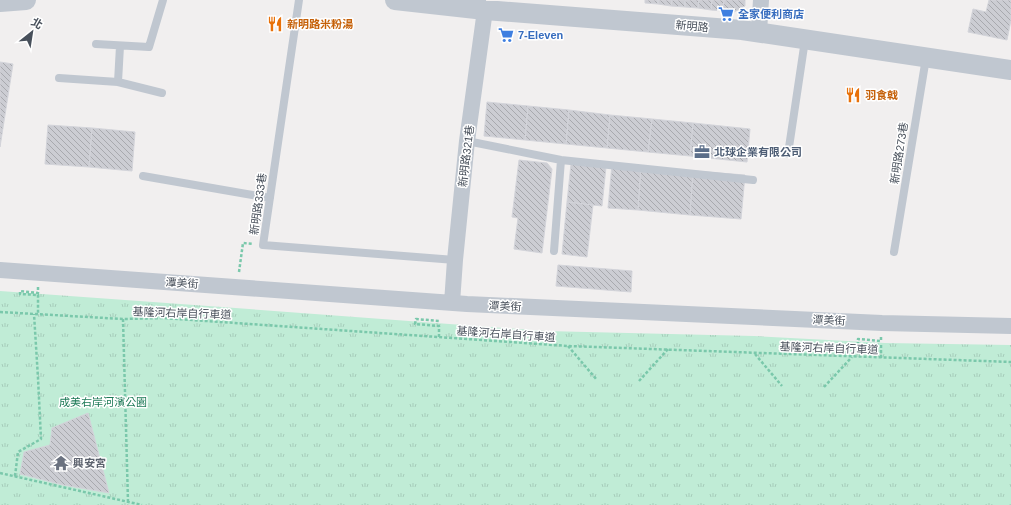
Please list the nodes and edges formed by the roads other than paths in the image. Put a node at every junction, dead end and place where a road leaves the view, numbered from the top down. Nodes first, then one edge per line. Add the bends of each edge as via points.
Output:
1 (26, 0) edge
2 (163, 0) edge
3 (299, 0) edge
4 (395, 0) edge
5 (761, 0) edge
6 (0, 2) edge
7 (478, 6) edge
8 (759, 32) junction
9 (805, 39) junction
10 (96, 44) dead end
11 (120, 46) junction
12 (926, 58) junction
13 (1011, 70) edge
14 (59, 78) dead end
15 (118, 82) junction
16 (162, 94) dead end
17 (467, 141) junction
18 (788, 154) dead end
19 (562, 160) junction
20 (143, 176) dead end
21 (753, 180) dead end
22 (270, 198) junction
23 (554, 251) dead end
24 (894, 252) dead end
25 (455, 260) junction
26 (0, 270) edge
27 (452, 303) junction
28 (1011, 326) edge

1 - 6 street
2 - 11 lane via 149,47
3 - 22 lane, 新明路333巷
4 - 7 street, 新明路
5 - 8 street
7 - 8 street, 新明路
7 - 17 street, 新明路321巷
8 - 9 street, 新明路
9 - 12 street, 新明路
9 - 18 lane
10 - 11 lane
11 - 15 lane
12 - 13 street, 新明路
12 - 24 lane, 新明路273巷
14 - 15 lane
15 - 16 lane
17 - 19 lane
17 - 25 street, 新明路321巷
19 - 21 lane
19 - 23 lane
20 - 22 lane
22 - 25 lane, 新明路333巷 via 263,245
25 - 27 street, 新明路321巷
26 - 27 street, 潭美街
27 - 28 street, 潭美街

